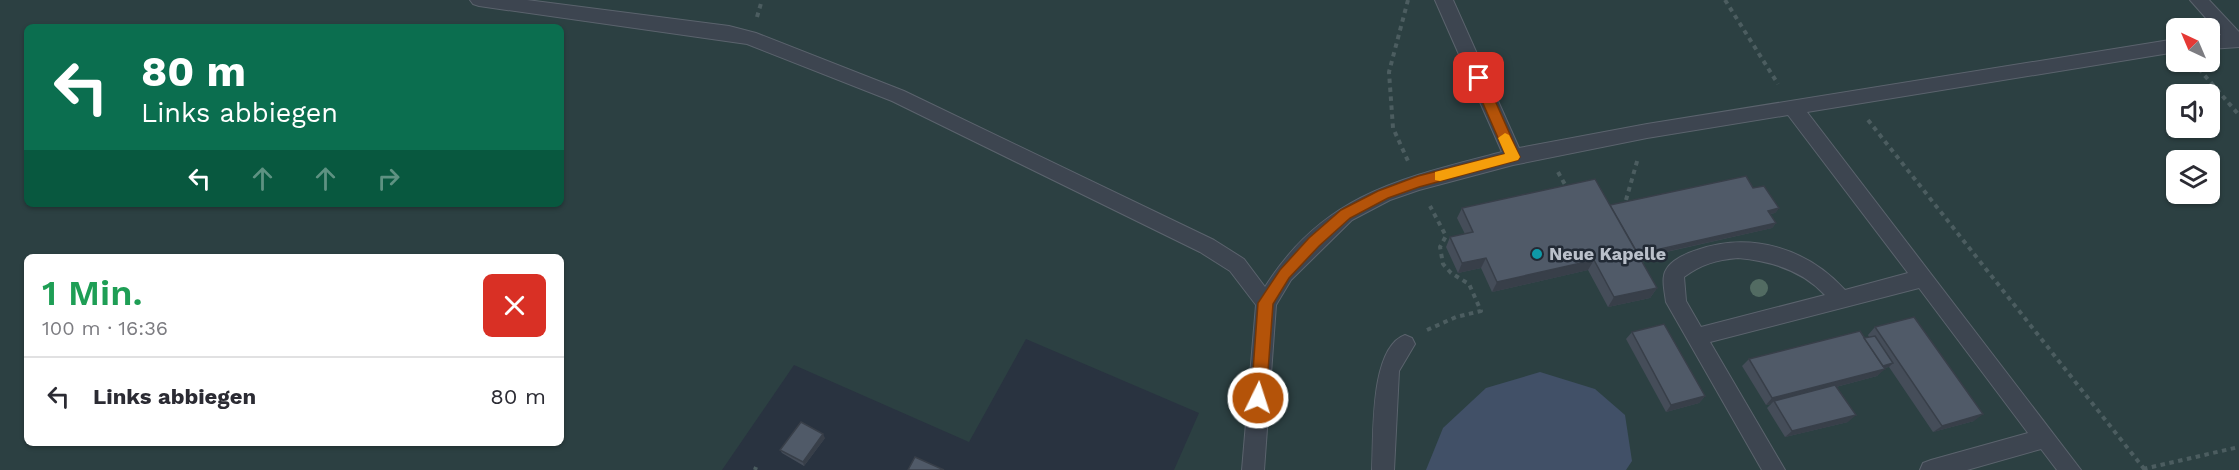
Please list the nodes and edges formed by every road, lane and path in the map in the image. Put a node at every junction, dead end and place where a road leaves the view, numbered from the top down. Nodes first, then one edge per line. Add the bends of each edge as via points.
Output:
1 (479, 0) edge
2 (1444, 0) edge
3 (1725, 0) edge
4 (2199, 0) edge
5 (2237, 40) edge
6 (2220, 42) edge
7 (2166, 48) edge
8 (2202, 72) edge
9 (1855, 98) junction
10 (1793, 108) junction
11 (2239, 115) edge
12 (1647, 131) junction
13 (1513, 157) junction
14 (1626, 201) edge
15 (1923, 278) junction
16 (1841, 299) junction
17 (1266, 303) junction
18 (1482, 311) dead end
19 (1696, 337) junction
20 (1405, 344) joint
21 (2045, 438) junction
22 (2239, 447) edge
23 (1253, 470) edge
24 (1383, 470) edge
25 (1774, 470) edge
26 (1931, 470) edge
27 (2070, 470) edge
28 (2144, 470) edge

1 - 17 lane via 750,38 898,96 1207,246 1237,265
2 - 13 lane
3 - 10 path
4 - 5 lane
5 - 6 lane
7 - 9 lane
8 - 11 path
9 - 10 lane
9 - 28 path via 1875,132
10 - 12 lane
10 - 15 lane
12 - 13 lane
12 - 14 path
13 - 17 lane via 1418,182 1383,194 1346,214 1284,274
15 - 16 lane
15 - 21 lane
16 - 19 lane
16 - 19 lane via 1829,283 1808,267 1767,251 1718,252 1688,260 1674,273 1676,302
17 - 23 lane
18 - 20 path via 1456,317
19 - 25 lane
20 - 24 lane via 1389,369
21 - 26 lane
21 - 27 lane
22 - 28 path

